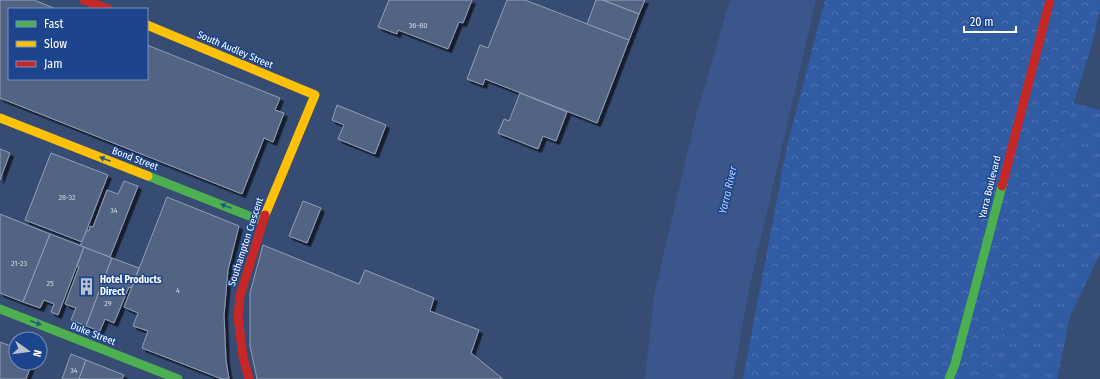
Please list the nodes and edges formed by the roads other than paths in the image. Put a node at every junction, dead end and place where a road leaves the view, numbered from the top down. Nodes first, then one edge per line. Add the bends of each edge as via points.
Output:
1 (84, 0) edge
2 (1050, 0) edge
3 (111, 8) edge
4 (148, 25) edge
5 (315, 95) joint
6 (0, 118) edge
7 (262, 221) junction
8 (0, 309) edge
9 (178, 379) edge
10 (249, 379) edge
11 (949, 379) edge

1 - 3 street
2 - 11 street, Yarra Boulevard
4 - 5 street, South Audley Street
5 - 7 street, Southampton Crescent
7 -> 6 street, Bond Street
7 - 10 street, Southampton Crescent via 240,296 238,317 243,358
8 -> 9 street, Duke Street

